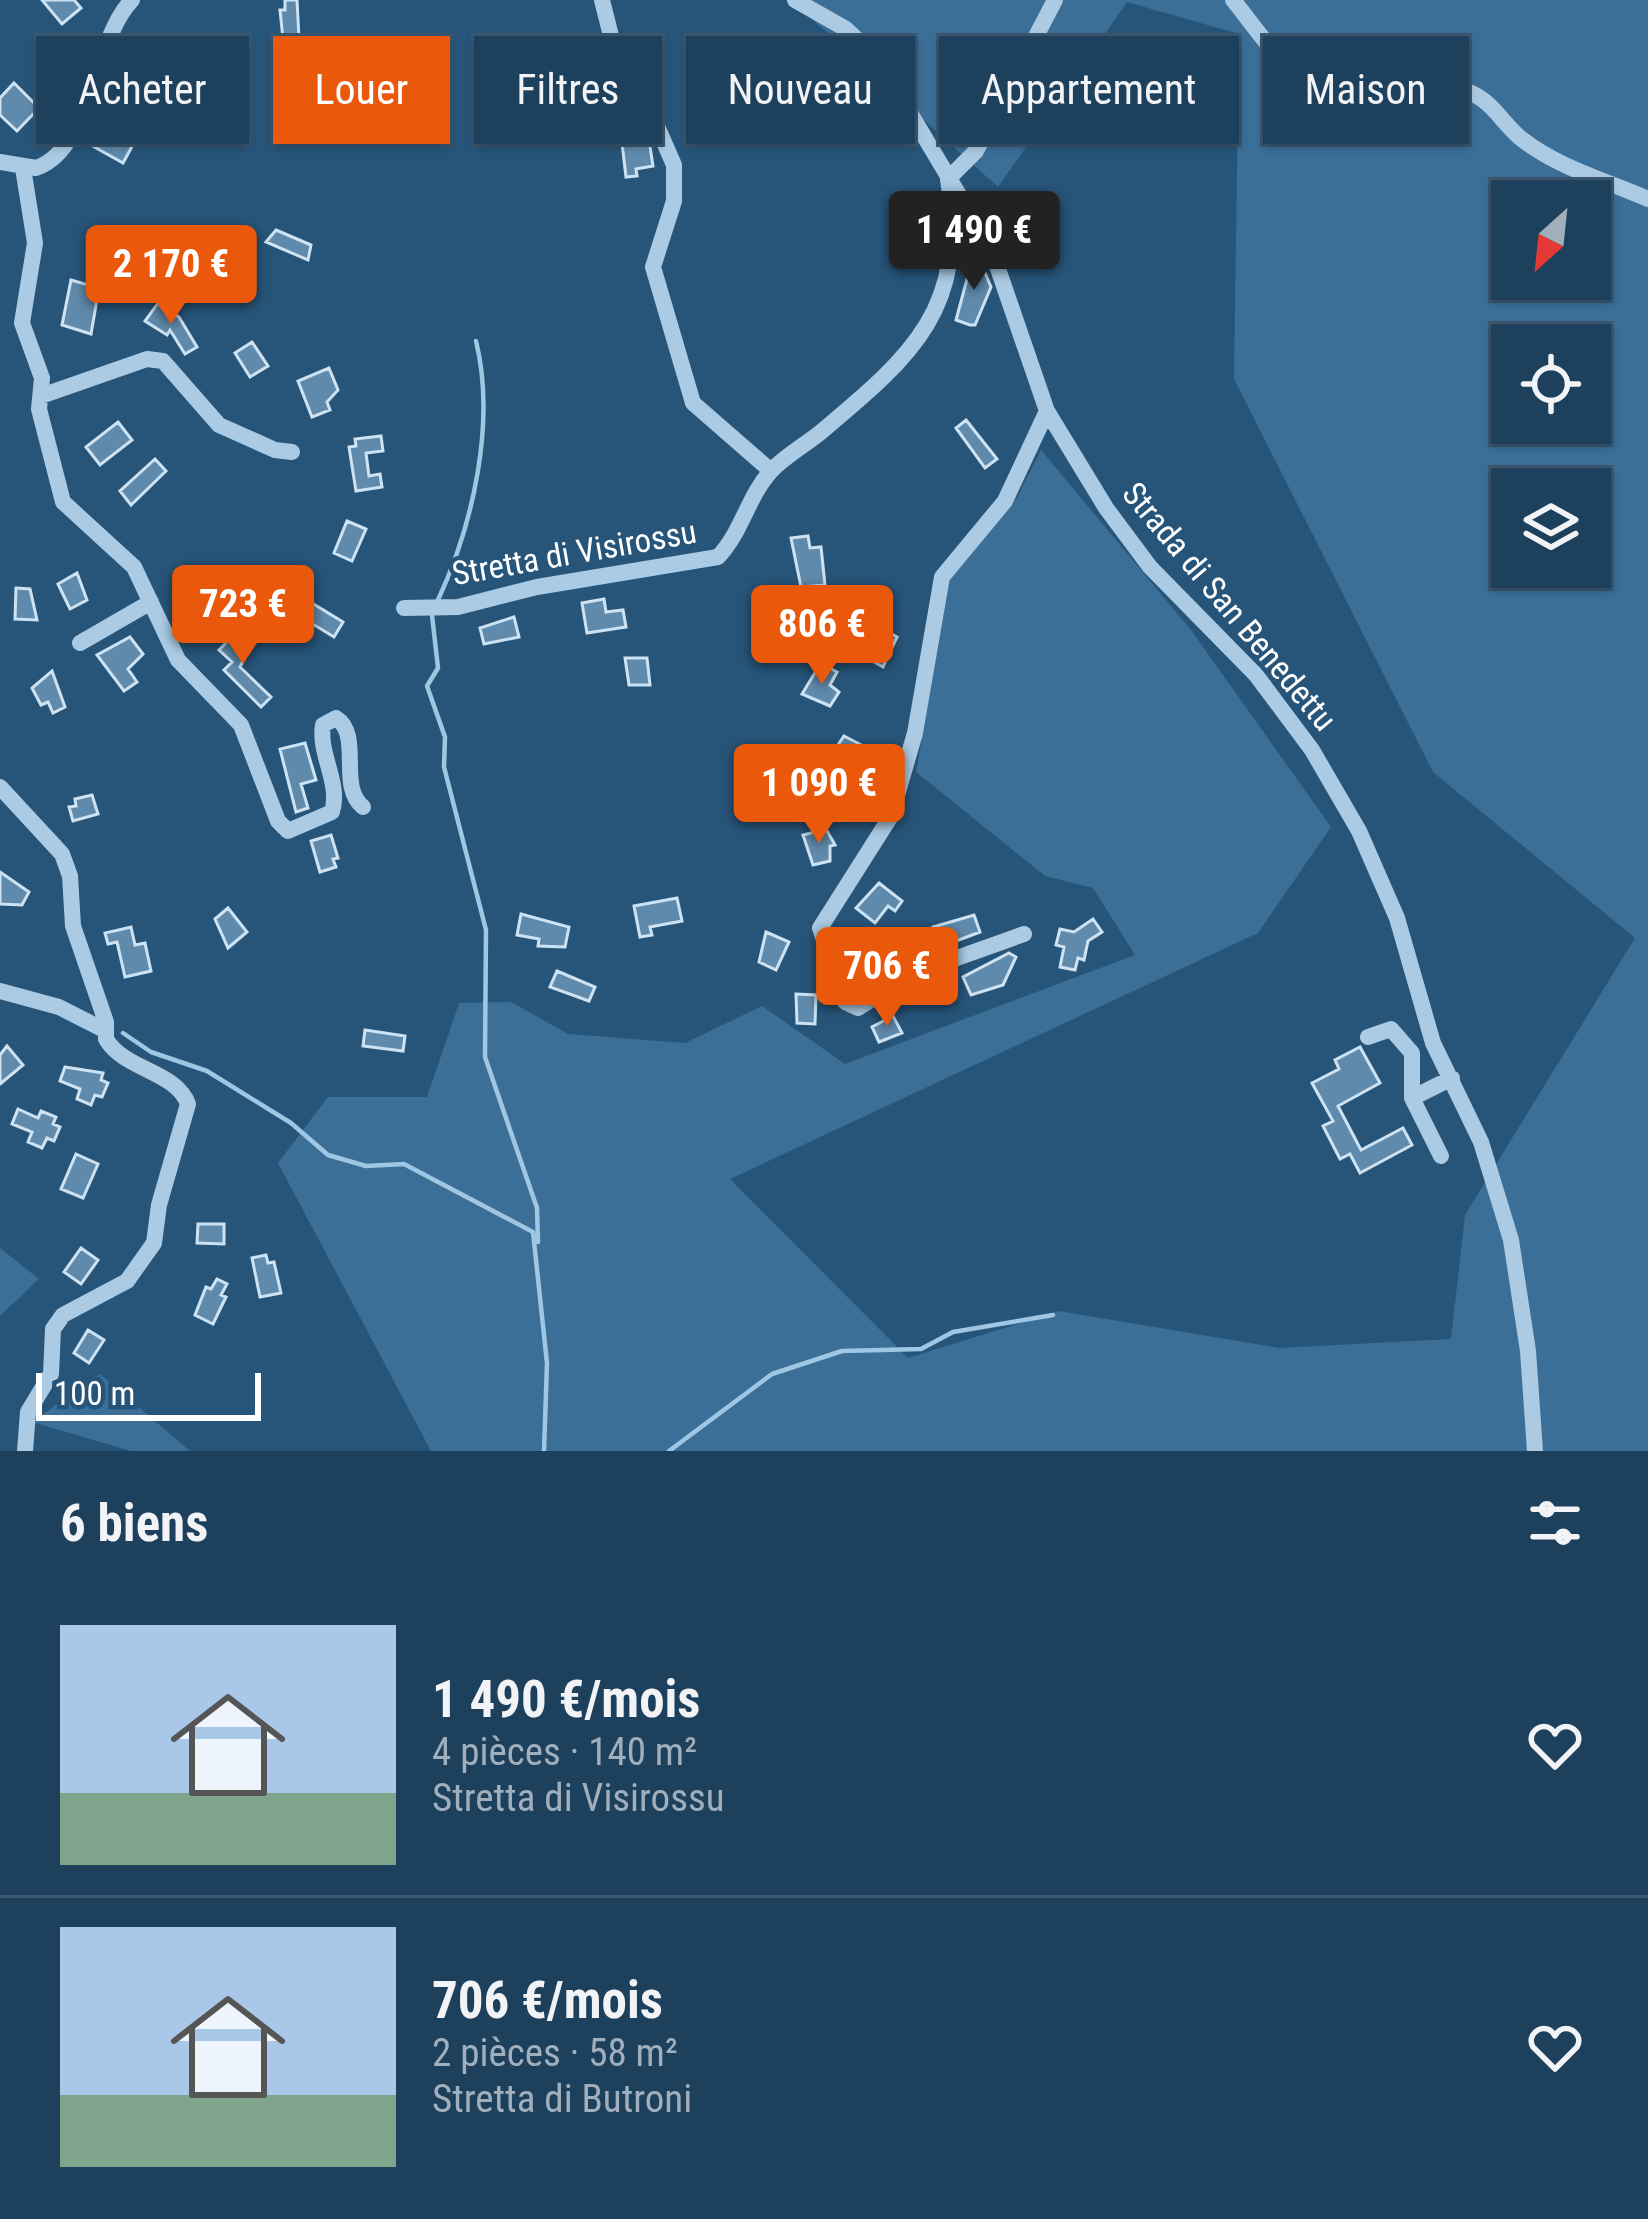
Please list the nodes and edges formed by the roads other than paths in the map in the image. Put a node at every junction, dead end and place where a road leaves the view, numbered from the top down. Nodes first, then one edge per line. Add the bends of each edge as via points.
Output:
1 (132, 0) edge
2 (602, 0) edge
3 (795, 0) edge
4 (1055, 0) edge
5 (1233, 0) edge
6 (0, 162) edge
7 (23, 168) junction
8 (949, 179) junction
9 (1648, 199) edge
10 (40, 396) junction
11 (1047, 411) junction
12 (292, 452) dead end
13 (771, 471) junction
14 (151, 602) junction
15 (404, 608) dead end
16 (80, 643) dead end
17 (0, 787) edge
18 (363, 808) dead end
19 (1024, 934) dead end
20 (0, 991) edge
21 (106, 1031) junction
22 (1368, 1036) dead end
23 (1453, 1078) junction
24 (1412, 1097) junction
25 (1441, 1156) dead end
26 (25, 1451) edge
27 (1535, 1451) edge

1 - 7 street via 58,155
2 - 13 street via 620,72 674,165 674,201 653,267 693,403
3 - 8 street, Strada di San Benedettu via 846,28 878,59
4 - 8 street via 976,151
5 - 9 street via 1300,78 1330,98 1374,108 1429,84 1474,94 1520,139
6 - 7 street
7 - 10 street via 35,243 22,323 42,378
8 - 11 street, Strada di San Benedettu via 996,263
8 - 13 street, Stretta di Visirossu via 955,253 937,310 893,371
10 - 12 street via 147,359 163,361 219,425
10 - 14 street via 63,502 134,567
11 - 19 street via 1005,501 942,577 916,733 891,816 820,928 845,1002 858,1008 912,974
11 - 23 street, Strada di San Benedettu via 1150,567 1256,675 1312,750 1397,918 1433,1043
13 - 15 street, Stretta di Visirossu via 718,556 458,607
14 - 16 street
14 - 18 street via 178,660 241,725 288,831 332,812 321,736 323,724 336,718 346,728 352,795
17 - 21 street via 62,854 80,953
20 - 21 street
21 - 26 street via 111,1048 182,1090 188,1104 154,1243 127,1281 52,1329 51,1374 28,1412
22 - 24 street via 1391,1030 1412,1053
23 - 24 street
23 - 27 street, Strada di San Benedettu via 1511,1240
24 - 25 street

